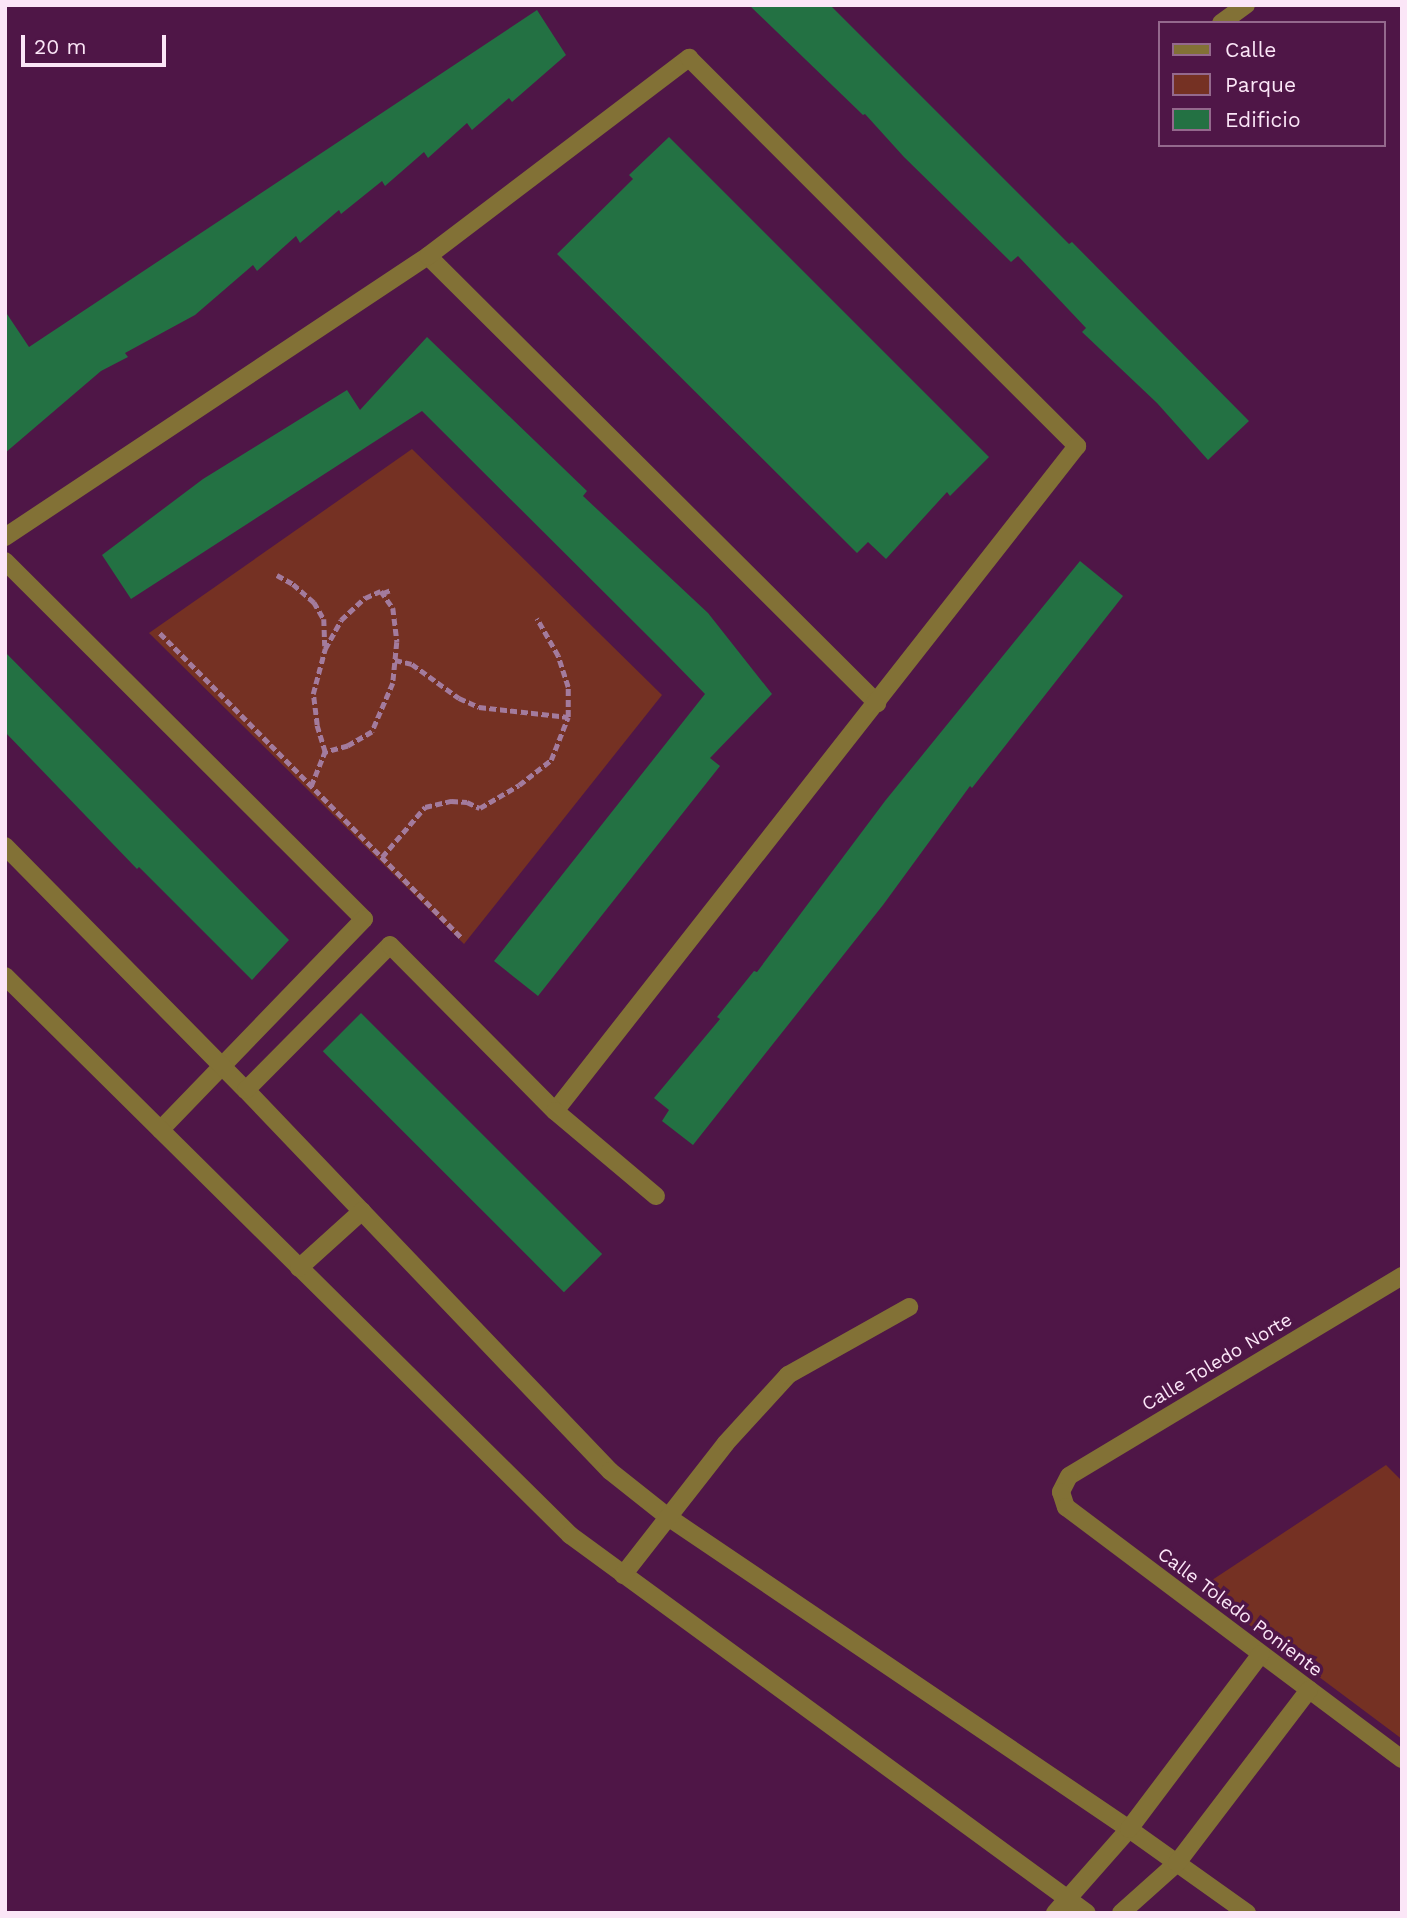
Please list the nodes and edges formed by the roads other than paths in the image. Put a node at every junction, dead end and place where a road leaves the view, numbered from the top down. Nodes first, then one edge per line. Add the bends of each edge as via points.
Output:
1 (1246, 5) edge
2 (1224, 21) edge
3 (428, 256) junction
4 (5, 537) edge
5 (5, 561) edge
6 (877, 703) junction
7 (5, 846) edge
8 (5, 976) edge
9 (221, 1065) junction
10 (246, 1090) junction
11 (555, 1111) junction
12 (160, 1130) junction
13 (656, 1196) dead end
14 (362, 1211) junction
15 (299, 1268) junction
16 (1402, 1276) edge
17 (909, 1307) dead end
18 (1062, 1492) joint
19 (668, 1517) junction
20 (623, 1575) junction
21 (1261, 1654) junction
22 (1309, 1690) junction
23 (1402, 1759) edge
24 (1129, 1829) junction
25 (1177, 1863) junction
26 (1066, 1897) junction
27 (1055, 1913) edge
28 (1087, 1913) edge
29 (1121, 1913) edge
30 (1247, 1913) edge

1 - 2 street
3 - 4 street
3 - 6 street
3 - 6 street via 690,58 1077,446
5 - 9 street via 364,919
6 - 11 street
7 - 9 street
8 - 12 street
9 - 10 street
9 - 12 street
10 - 11 street via 390,945
10 - 14 street
11 - 13 street
12 - 15 street
14 - 15 street
14 - 19 street via 610,1471
15 - 20 street via 536,1503
16 - 18 street, Calle Toledo Norte via 1069,1476
17 - 19 street via 788,1375
18 - 21 street, Calle Toledo Poniente via 1066,1507
19 - 20 street
19 - 24 street
20 - 26 street
21 - 22 street, Calle Toledo Poniente
21 - 24 street
22 - 23 street, Calle Toledo Poniente
22 - 25 street
24 - 25 street
24 - 26 street
25 - 29 street
25 - 30 street
26 - 27 street
26 - 28 street

